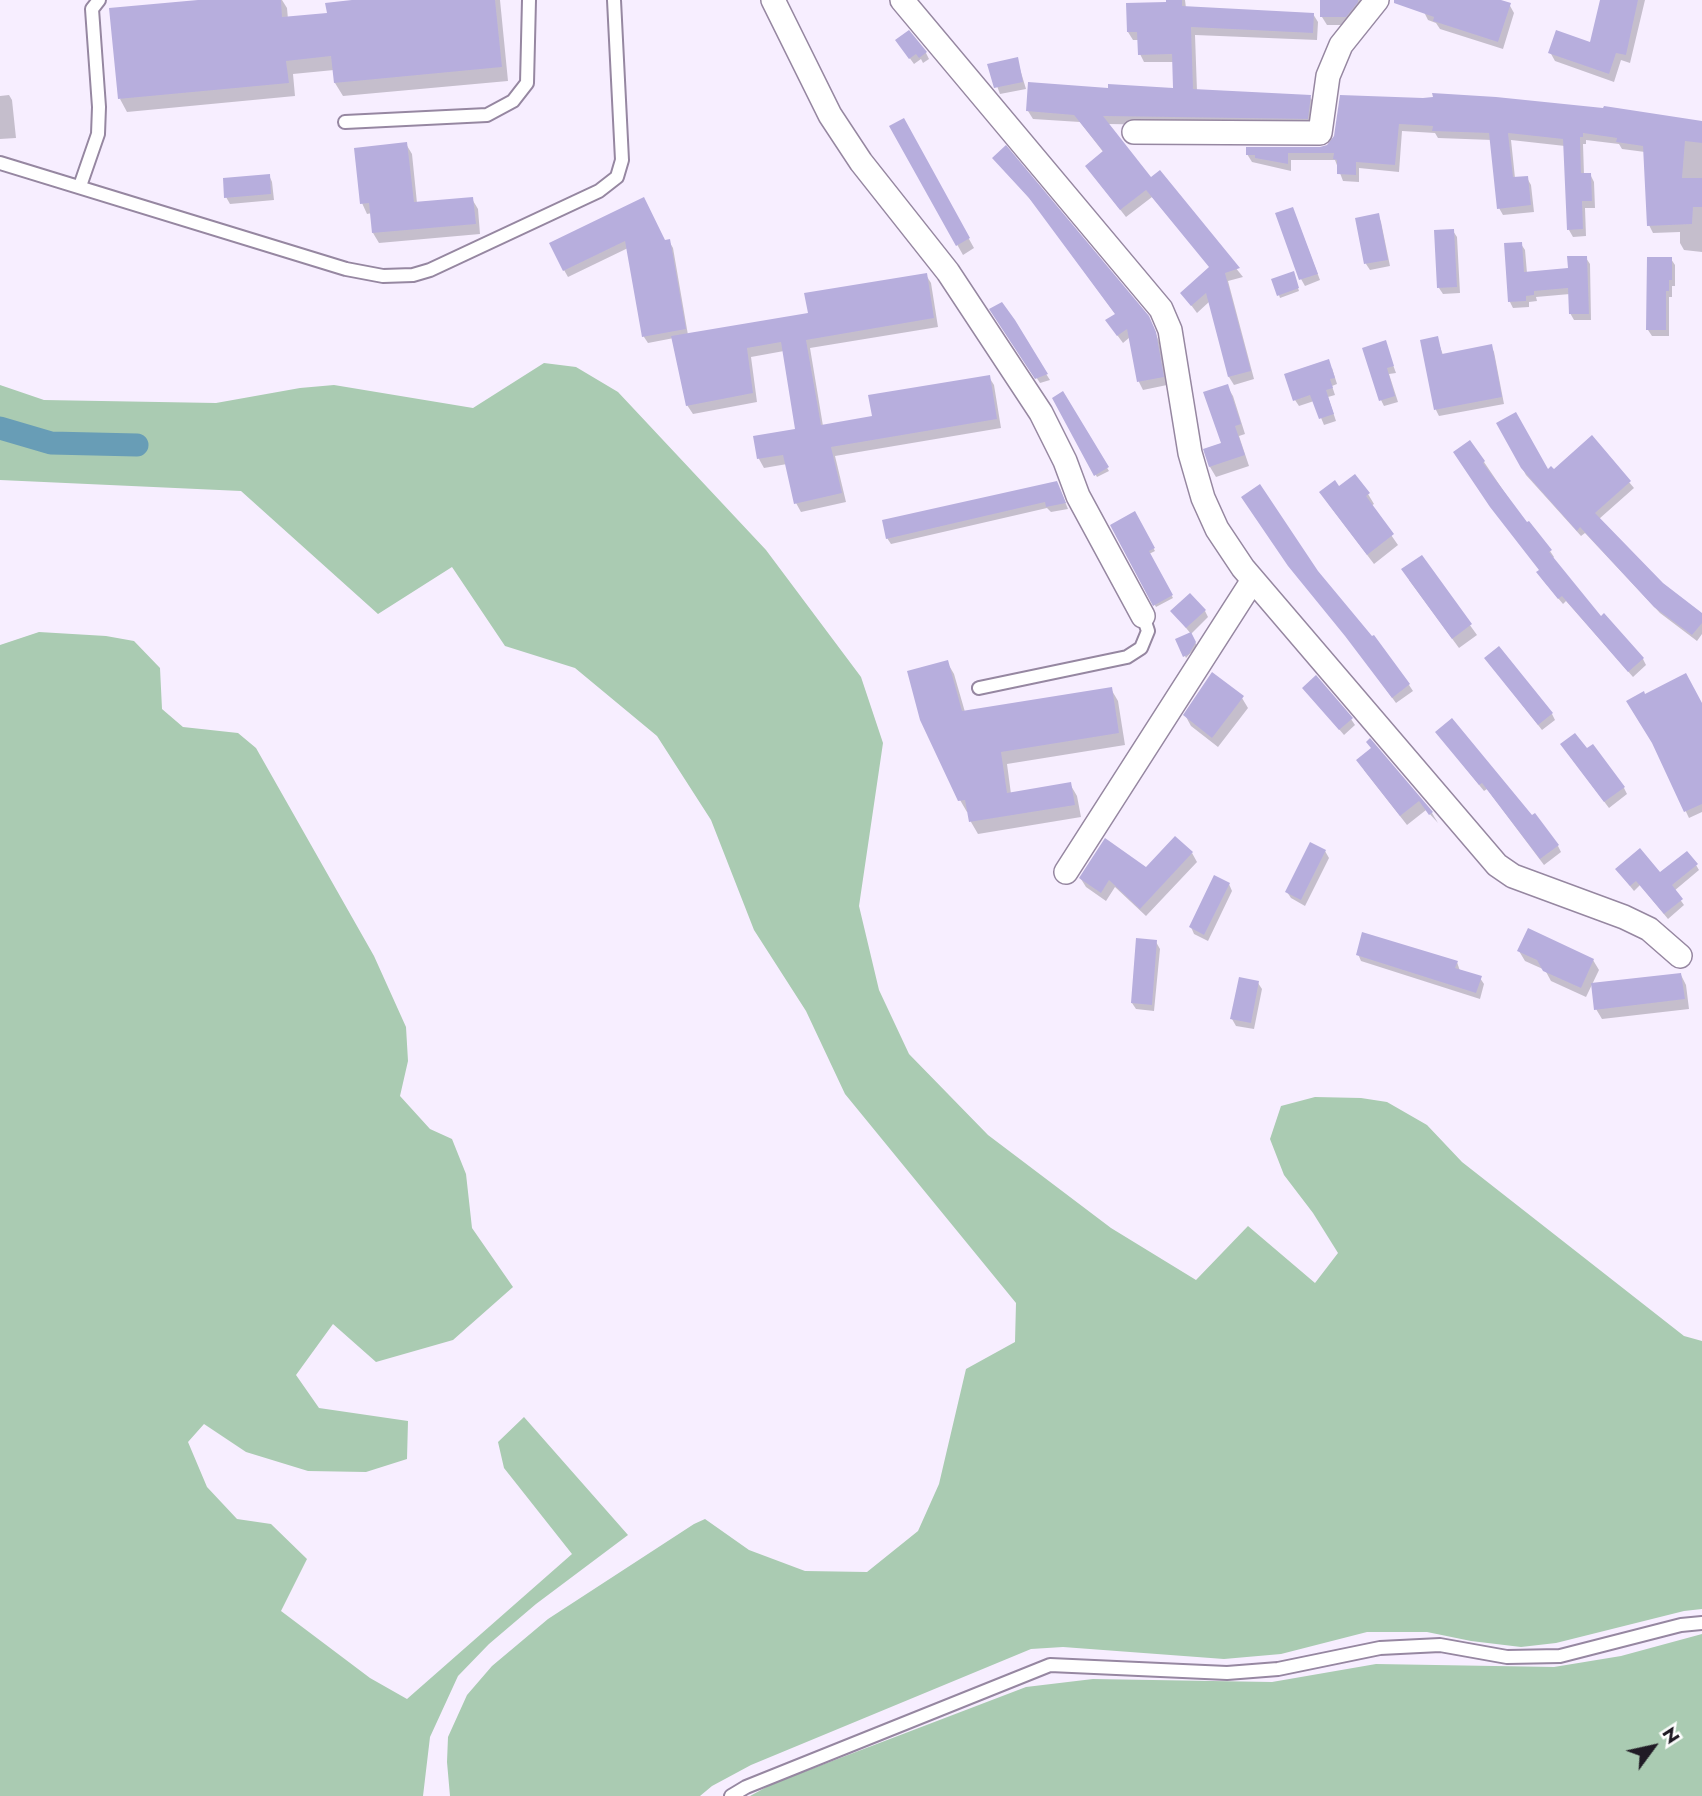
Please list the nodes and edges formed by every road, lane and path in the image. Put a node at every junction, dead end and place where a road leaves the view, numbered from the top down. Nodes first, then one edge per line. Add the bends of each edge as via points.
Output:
1 (99, 0) edge
2 (529, 0) edge
3 (614, 0) edge
4 (773, 0) edge
5 (902, 0) edge
6 (1377, 0) edge
7 (345, 122) dead end
8 (1134, 132) dead end
9 (0, 163) edge
10 (80, 186) junction
11 (1253, 580) junction
12 (1143, 616) joint
13 (979, 688) dead end
14 (1066, 872) dead end
15 (1680, 956) dead end
16 (1702, 1623) edge
17 (731, 1796) edge

1 - 10 lane via 92,9 98,134
2 - 7 lane via 527,83 513,101 487,115
3 - 10 lane via 622,160 617,177 599,191 430,270 383,276 346,269
4 - 12 street via 830,115 948,272 1041,413 1078,495
5 - 11 street via 1161,309 1170,330 1190,453 1203,498 1217,529
6 - 8 street via 1340,45 1328,76 1320,133
9 - 10 lane
11 - 14 street
11 - 15 street via 1497,864 1513,876 1649,929
12 - 13 lane via 1148,631 1141,648 1127,657
16 - 17 lane via 1560,1656 1507,1657 1440,1645 1380,1648 1278,1669 1227,1673 1051,1665

